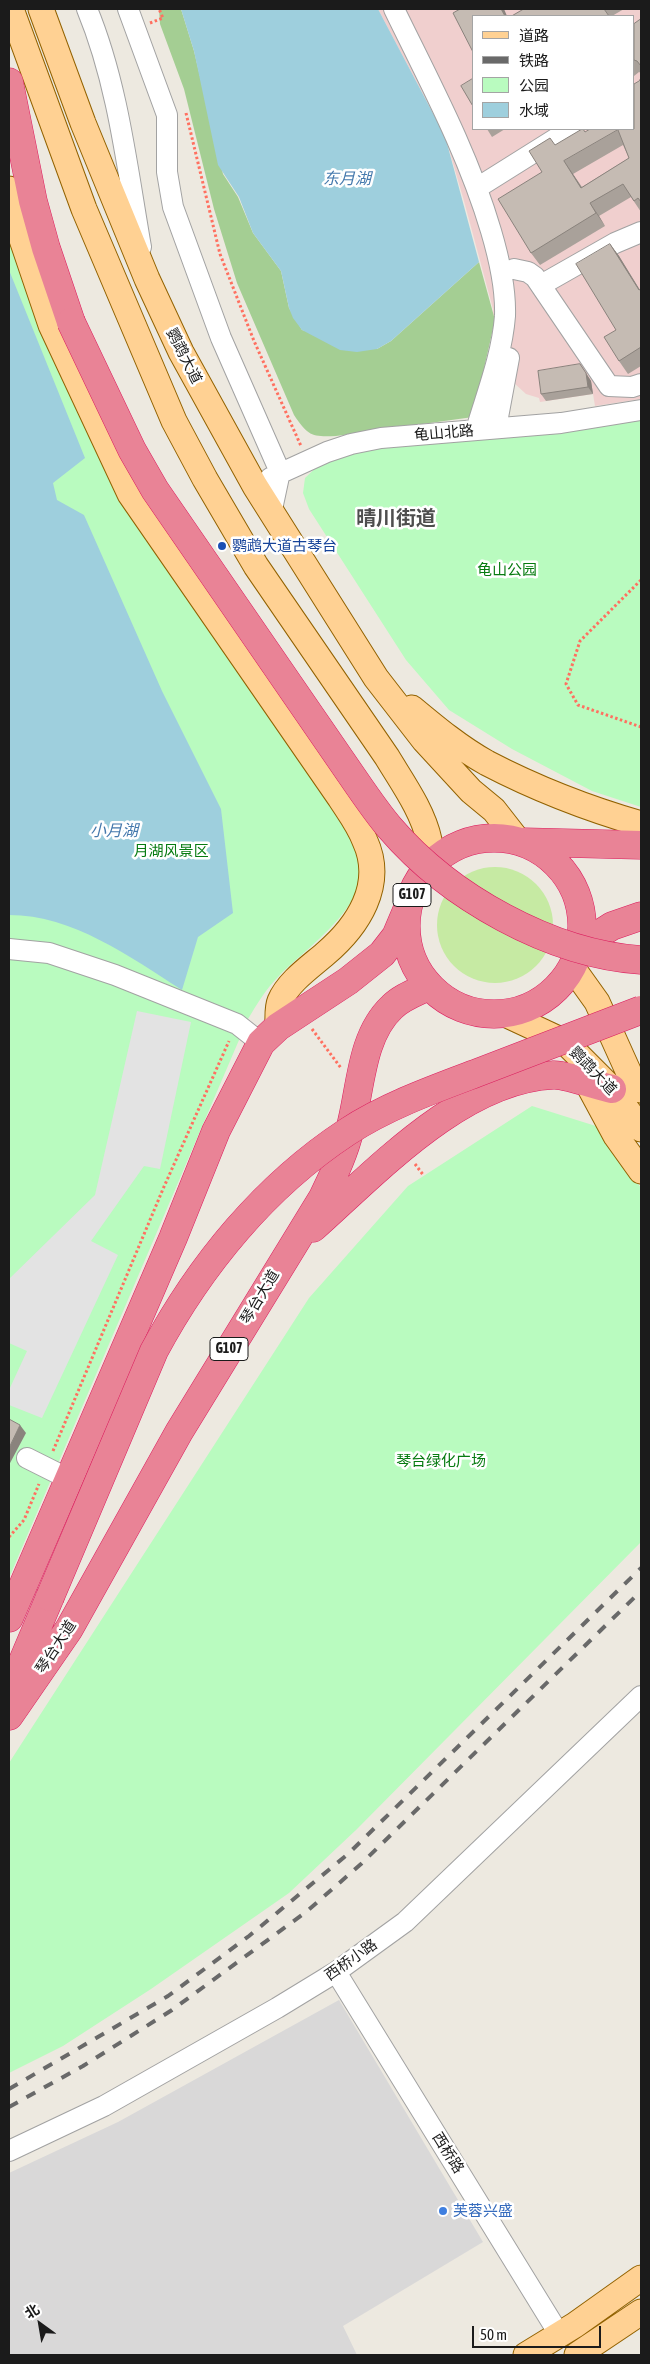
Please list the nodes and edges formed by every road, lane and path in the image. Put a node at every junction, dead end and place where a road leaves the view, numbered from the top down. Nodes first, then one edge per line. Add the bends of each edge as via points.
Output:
1 (11, 9) edge
2 (41, 9) edge
3 (87, 9) edge
4 (128, 9) edge
5 (394, 9) edge
6 (151, 15) dead end
7 (157, 30) dead end
8 (9, 82) edge
9 (184, 105) dead end
10 (569, 130) edge
11 (480, 186) junction
12 (9, 189) edge
13 (641, 232) edge
14 (514, 269) junction
15 (147, 279) junction
16 (541, 285) junction
17 (641, 384) edge
18 (641, 410) edge
19 (496, 428) junction
20 (476, 430) junction
21 (307, 460) junction
22 (280, 472) junction
23 (254, 486) junction
24 (271, 514) junction
25 (641, 580) edge
26 (376, 678) junction
27 (641, 727) edge
28 (641, 824) edge
29 (519, 842) junction
30 (641, 845) edge
31 (425, 871) junction
32 (407, 910) junction
33 (641, 916) edge
34 (9, 949) edge
35 (575, 957) junction
36 (641, 960) edge
37 (431, 989) junction
38 (641, 1010) edge
39 (505, 1014) junction
40 (237, 1024) junction
41 (269, 1035) junction
42 (622, 1084) edge
43 (641, 1130) edge
44 (641, 1171) edge
45 (288, 1251) junction
46 (27, 1458) dead end
47 (58, 1473) junction
48 (9, 1538) edge
49 (9, 1618) edge
50 (9, 1694) edge
51 (641, 1696) edge
52 (9, 1716) edge
53 (336, 1972) junction
54 (9, 2151) edge
55 (641, 2278) edge
56 (641, 2312) edge
57 (559, 2334) junction
58 (526, 2355) edge
59 (577, 2355) edge

1 - 31 main road via 84,209 174,421 256,566 387,757 421,818 430,842
2 - 15 main road, 鹦鹉大道 via 83,123
3 - 15 street via 101,42 117,110
4 - 22 street via 167,115 167,172 173,207 221,338
5 - 11 street
6 - 7 path
8 - 36 highway, bridge via 33,202 46,248 71,322 132,450 155,490 350,774 391,828 446,880 492,911 576,948 621,959
9 - 21 path via 220,254 254,341
10 - 11 street
11 - 14 street via 491,198 504,230
11 - 20 street via 502,274 505,315 498,357
12 - 41 main road via 14,216 51,325 130,494 340,798 369,852 370,887 361,915 351,929 304,971 286,992
13 - 16 street
14 - 16 street via 528,272
14 - 19 street via 514,323
15 - 23 main road, 鹦鹉大道 via 181,352
16 - 17 street via 609,386
18 - 19 street, 龟山北路
19 - 20 street, 龟山北路
20 - 21 street, 龟山北路 via 381,438 351,444
21 - 22 street, 龟山北路
22 - 23 street, 龟山北路
22 - 24 street
23 - 24 main road, 鹦鹉大道
24 - 26 main road, 鹦鹉大道
25 - 27 path via 580,641 566,684 578,705
26 - 28 main road via 443,734 487,762 552,792
26 - 29 main road via 424,740 494,810
29 - 30 highway, G107
29 - 31 highway, G107 via 493,838 468,842 444,853
29 - 35 highway, G107 via 543,853 563,871 576,894 582,920
31 - 32 highway, G107
32 - 37 highway, G107 via 406,939 415,966
32 - 41 highway, G107 via 396,936 382,954
33 - 35 highway, G107 via 612,926
34 - 40 street via 49,953 75,961
35 - 39 highway, G107 via 560,984 544,998
35 - 42 main road, 鹦鹉大道 via 597,1002
37 - 39 highway, G107 via 465,1010
37 - 45 highway, 琴台大道 / G107 via 429,986 392,1007 376,1029 364,1064 341,1162
38 - 50 highway, bridge via 471,1075 393,1108 349,1131 288,1177 231,1237 204,1268 154,1351
39 - 42 main road, 鹦鹉大道 via 565,1042
40 - 41 street
40 - 47 path via 163,1189
41 - 47 highway, G107 via 216,1131 173,1238
42 - 43 main road, 鹦鹉大道
42 - 44 main road via 616,1136
42 - 45 highway via 555,1074 527,1078 494,1090 421,1132 381,1164
45 - 52 highway, 琴台大道 / G107 via 179,1432 69,1629
46 - 47 street
47 - 48 path
47 - 49 highway, G107
51 - 53 street, 西桥小路 via 405,1922
53 - 54 street, 西桥小路 via 104,2106
53 - 57 street, 西桥路
55 - 57 main road
56 - 59 main road
57 - 58 main road

